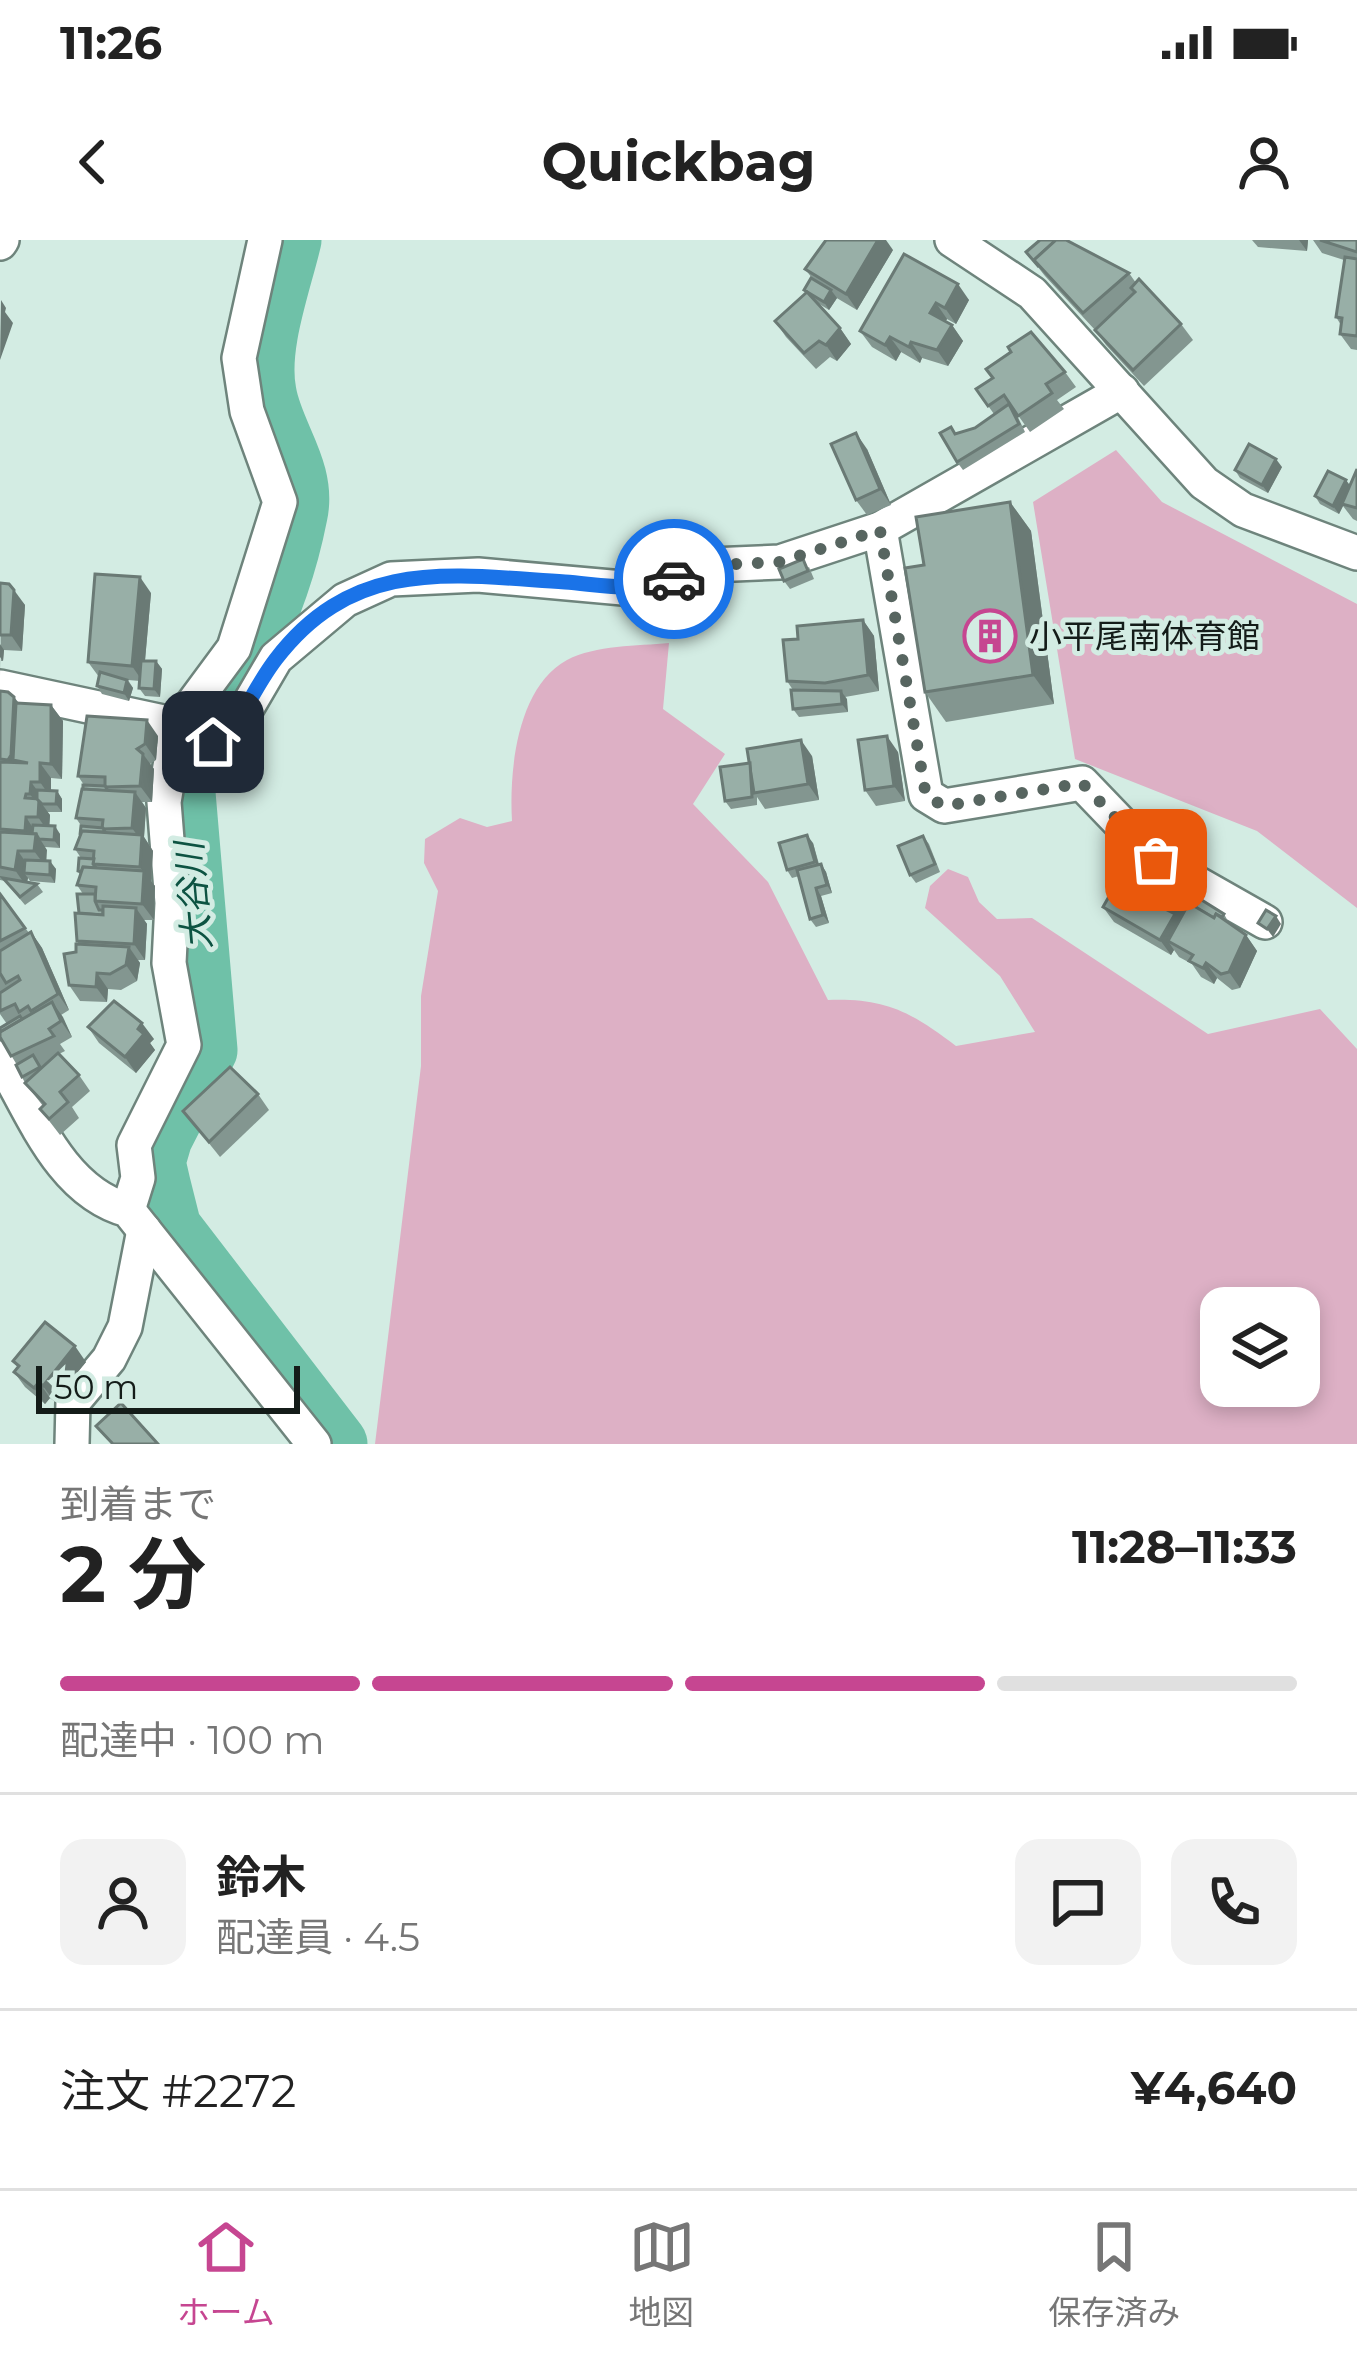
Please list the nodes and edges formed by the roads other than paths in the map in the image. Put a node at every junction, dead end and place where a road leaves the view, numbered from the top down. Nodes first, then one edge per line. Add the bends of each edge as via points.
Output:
1 (265, 240) edge
2 (952, 240) edge
3 (1122, 391) junction
4 (880, 530) junction
5 (1357, 553) edge
6 (0, 687) edge
7 (192, 731) junction
8 (1264, 922) edge
9 (0, 1058) edge
10 (136, 1220) junction
11 (72, 1444) edge
12 (314, 1444) edge

1 - 7 street via 239,358 247,411 280,502 234,648
2 - 3 street via 1032,293
3 - 4 street
3 - 5 street via 1204,484 1243,510
4 - 7 street via 780,562 711,565 645,590 478,575 392,579 345,600 276,658 224,747
4 - 8 street via 926,796 944,806 1082,783 1156,860
6 - 7 street
7 - 10 street via 164,802 169,963 184,1046 134,1145
9 - 10 street via 80,1187
10 - 11 street via 125,1328 73,1402
10 - 12 street

